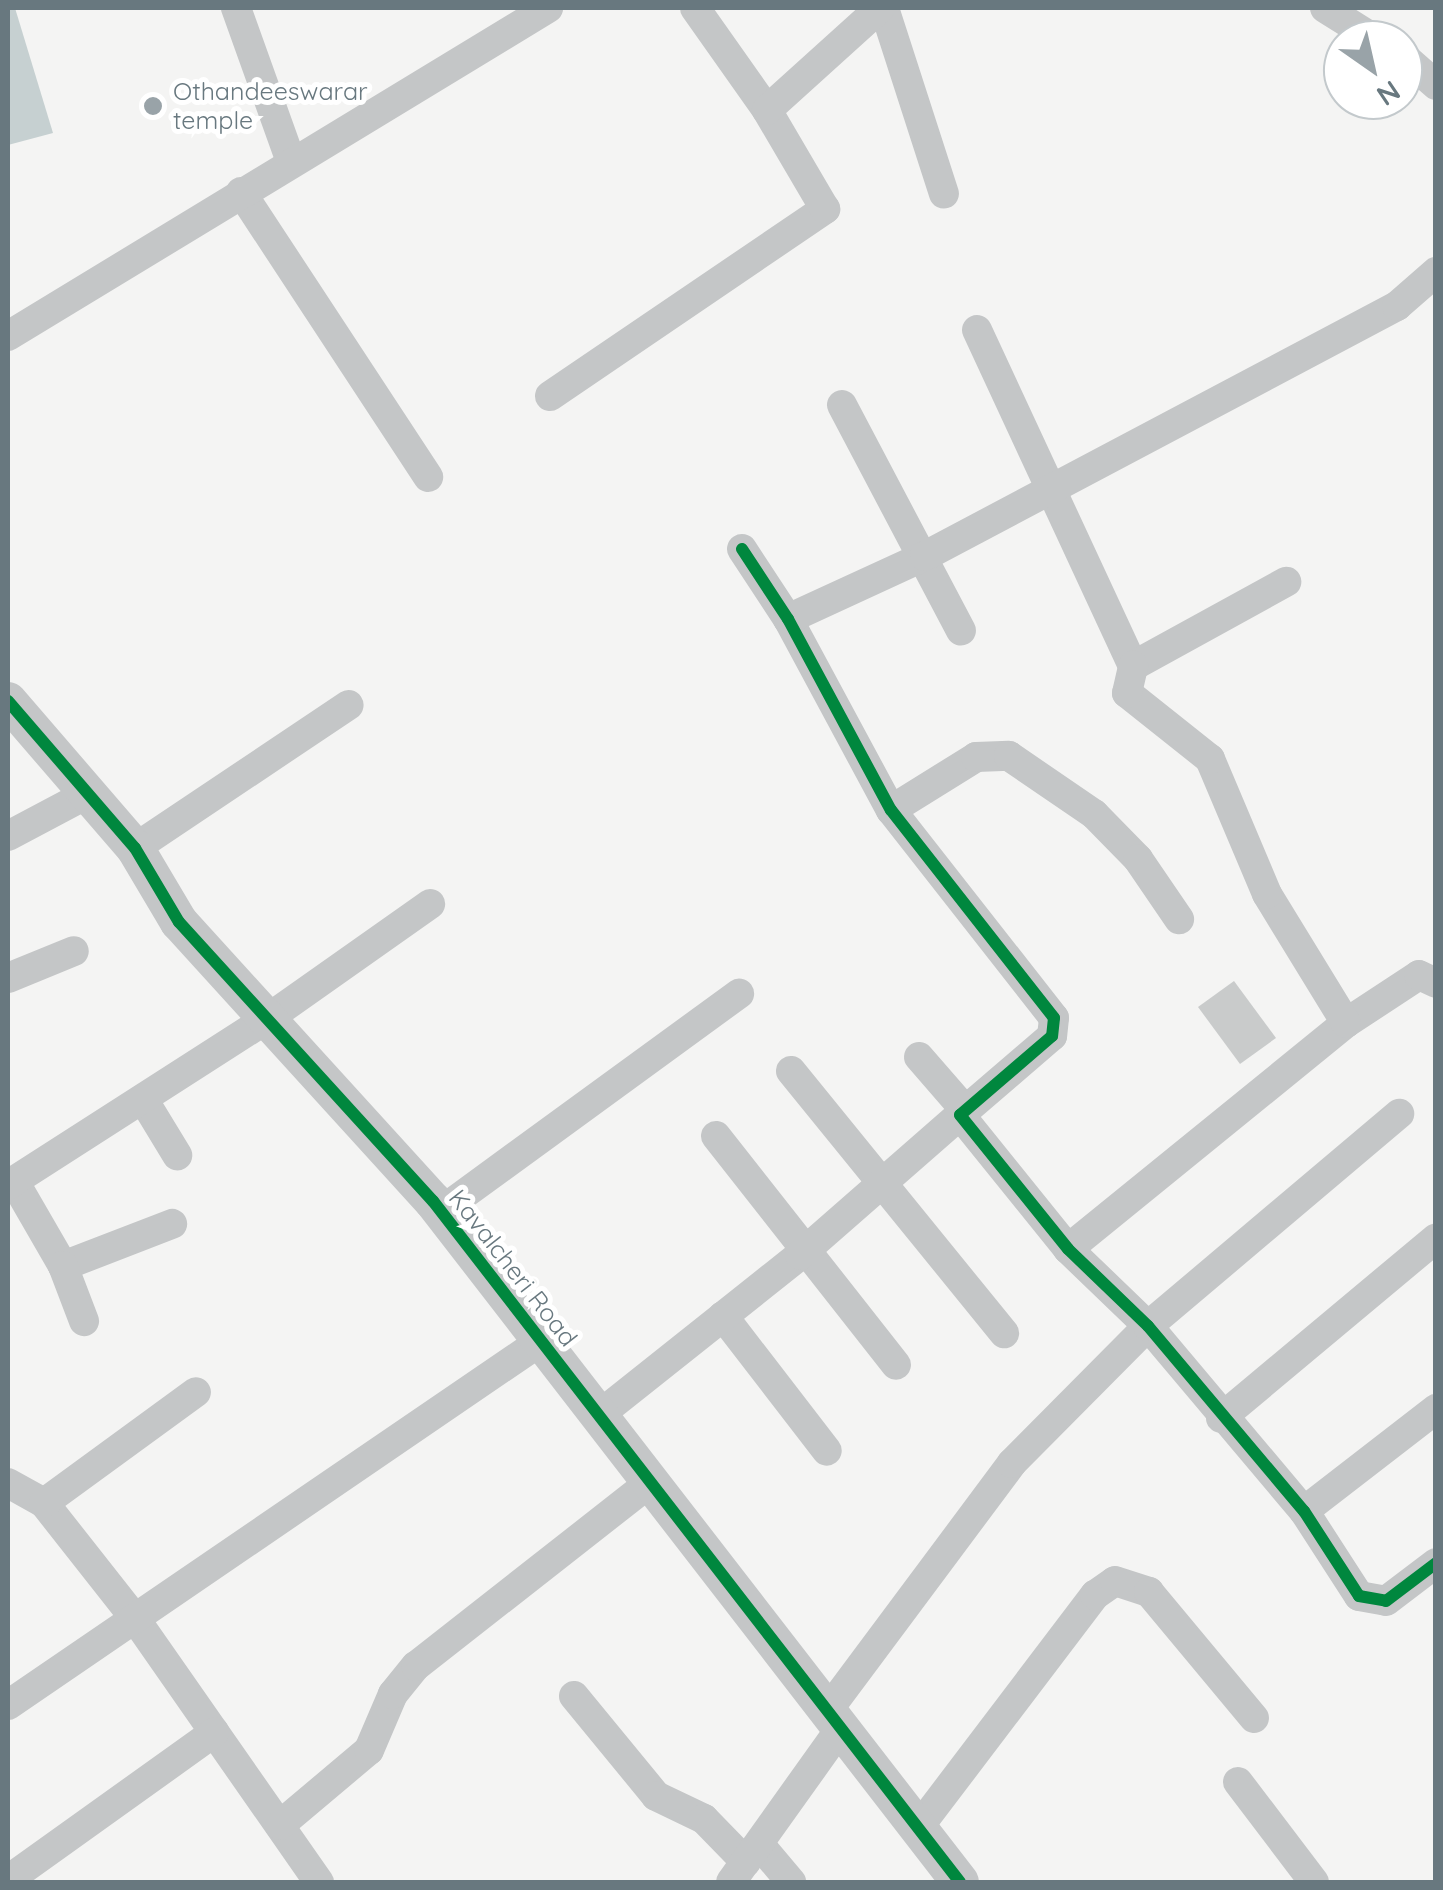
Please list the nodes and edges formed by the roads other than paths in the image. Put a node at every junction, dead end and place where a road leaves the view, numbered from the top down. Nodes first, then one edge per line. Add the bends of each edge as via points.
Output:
1 (236, 8) edge
2 (548, 8) edge
3 (695, 8) edge
4 (882, 8) edge
5 (767, 110) junction
6 (290, 162) junction
7 (241, 192) junction
8 (944, 194) dead end
9 (1436, 272) edge
10 (977, 330) dead end
11 (8, 336) edge
12 (550, 396) dead end
13 (842, 405) dead end
14 (428, 477) dead end
15 (1050, 491) junction
16 (742, 549) dead end
17 (925, 556) junction
18 (1286, 582) dead end
19 (788, 619) junction
20 (961, 631) dead end
21 (1132, 666) junction
22 (8, 701) edge
23 (350, 705) dead end
24 (85, 795) junction
25 (891, 810) junction
26 (8, 836) edge
27 (135, 848) junction
28 (430, 904) dead end
29 (1179, 919) dead end
30 (74, 950) dead end
31 (8, 978) edge
32 (1436, 983) edge
33 (739, 994) dead end
34 (270, 1018) junction
35 (1346, 1023) junction
36 (919, 1056) dead end
37 (792, 1070) dead end
38 (144, 1099) junction
39 (962, 1113) junction
40 (1399, 1114) dead end
41 (716, 1136) dead end
42 (177, 1155) dead end
43 (881, 1182) junction
44 (11, 1183) edge
45 (441, 1210) junction
46 (172, 1224) dead end
47 (1436, 1238) edge
48 (806, 1249) junction
49 (1068, 1249) junction
50 (63, 1266) junction
51 (723, 1316) junction
52 (84, 1320) dead end
53 (1148, 1326) junction
54 (1004, 1333) dead end
55 (542, 1341) junction
56 (896, 1365) dead end
57 (196, 1392) dead end
58 (1436, 1409) edge
59 (600, 1415) junction
60 (1221, 1418) junction
61 (827, 1451) dead end
62 (8, 1482) edge
63 (651, 1482) junction
64 (44, 1503) junction
65 (1304, 1511) junction
66 (1436, 1563) edge
67 (136, 1620) junction
68 (574, 1696) dead end
69 (8, 1704) edge
70 (1254, 1718) dead end
71 (834, 1719) junction
72 (214, 1732) junction
73 (1238, 1782) dead end
74 (280, 1825) junction
75 (918, 1828) junction
76 (745, 1863) edge
77 (8, 1880) edge
78 (317, 1882) edge
79 (791, 1882) edge
80 (960, 1882) edge
81 (1314, 1882) edge

1 - 6 street
2 - 6 street
3 - 5 street
4 - 5 street
4 - 8 street
5 - 12 street via 825,210
6 - 7 street
7 - 11 street
7 - 14 street
9 - 15 street via 1397,306
10 - 15 street
13 - 17 street
15 - 17 street
15 - 21 street
16 - 19 street
17 - 19 street
17 - 20 street
18 - 21 street
19 - 25 street
21 - 35 street via 1127,694 1210,758 1267,894
22 - 24 street, Kavalcheri Road
23 - 27 street
24 - 26 street
24 - 27 street, Kavalcheri Road
25 - 29 street via 976,757 1009,756 1094,814 1138,860
25 - 39 street via 1054,1018 1052,1036
27 - 34 street, Kavalcheri Road via 180,922
28 - 34 street
30 - 31 street
32 - 35 street via 1418,975
33 - 45 street
34 - 38 street
34 - 45 street, Kavalcheri Road
35 - 49 street
36 - 39 street
37 - 43 street
38 - 42 street
38 - 44 street
39 - 43 street
39 - 49 street
40 - 53 street
41 - 48 street
43 - 48 street
43 - 54 street
44 - 50 street
45 - 55 street, Kavalcheri Road
46 - 50 street
47 - 60 street
48 - 51 street
48 - 56 street
49 - 53 street
50 - 52 street
51 - 59 street
51 - 61 street
53 - 60 street
53 - 71 street via 1012,1463
55 - 59 street, Kavalcheri Road
55 - 67 street
57 - 64 street
58 - 65 street
59 - 63 street, Kavalcheri Road
60 - 65 street
62 - 64 street
63 - 71 street, Kavalcheri Road
63 - 74 street via 416,1666 393,1694 369,1750
64 - 67 street
65 - 66 street via 1359,1596 1374,1604 1399,1594
67 - 69 street
67 - 72 street
68 - 76 street via 656,1796 704,1819
70 - 75 street via 1149,1592 1116,1581 1095,1595
71 - 75 street, Kavalcheri Road
71 - 76 street
72 - 74 street
72 - 77 street
73 - 81 street
74 - 78 street
75 - 80 street, Kavalcheri Road
76 - 79 street

